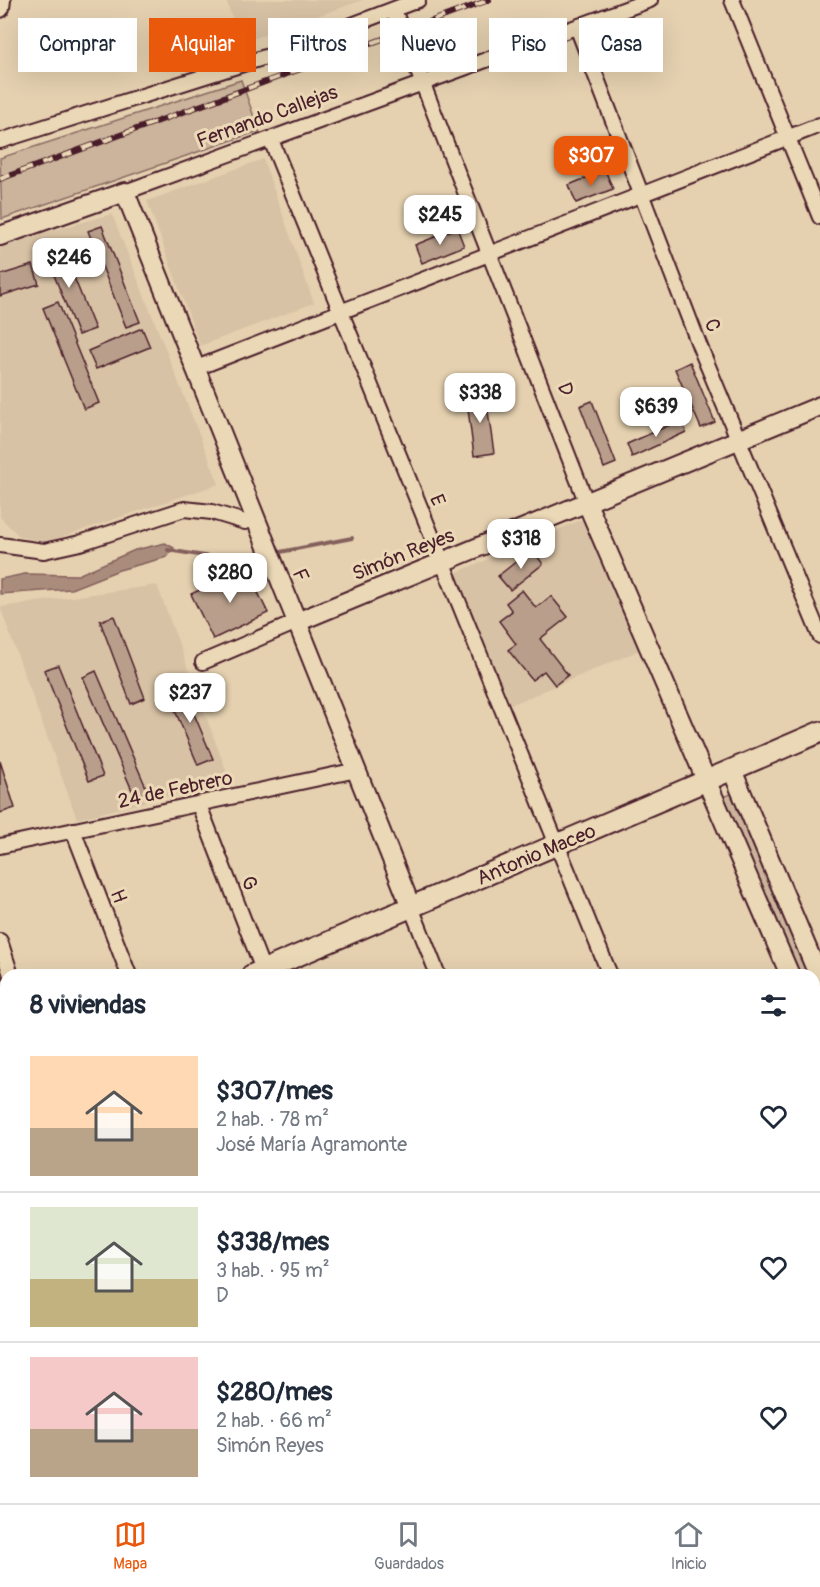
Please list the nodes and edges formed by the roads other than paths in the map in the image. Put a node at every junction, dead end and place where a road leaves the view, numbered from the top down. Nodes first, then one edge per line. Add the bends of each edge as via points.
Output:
1 (1, 0) edge
2 (418, 0) edge
3 (650, 0) edge
4 (732, 0) edge
5 (0, 8) edge
6 (394, 10) junction
7 (577, 27) junction
8 (423, 81) junction
9 (820, 125) edge
10 (788, 138) junction
11 (272, 140) junction
12 (0, 141) edge
13 (125, 192) junction
14 (640, 194) junction
15 (820, 217) edge
16 (0, 236) edge
17 (489, 254) junction
18 (340, 312) junction
19 (194, 369) junction
20 (820, 406) edge
21 (738, 439) junction
22 (586, 501) junction
23 (257, 524) junction
24 (0, 544) edge
25 (442, 562) junction
26 (297, 622) junction
27 (820, 636) edge
28 (203, 662) dead end
29 (820, 732) edge
30 (357, 770) junction
31 (732, 770) junction
32 (706, 781) junction
33 (199, 805) junction
34 (74, 830) junction
35 (0, 846) edge
36 (558, 846) junction
37 (411, 907) junction
38 (0, 941) edge
39 (9, 969) edge
40 (127, 969) edge
41 (259, 969) edge
42 (269, 969) edge
43 (436, 969) edge
44 (608, 969) edge
45 (787, 969) edge
46 (815, 969) edge

1 - 5 street
2 - 6 street
3 - 7 street, Fernando Callejas
4 - 10 street
6 - 8 street, D
6 - 12 street via 278,53
7 - 8 street, Fernando Callejas
7 - 14 street, C
8 - 11 street, Fernando Callejas
8 - 17 street, D
9 - 10 street
10 - 14 street
10 - 15 street
11 - 13 street, Fernando Callejas
11 - 18 street, E
13 - 16 street, Fernando Callejas
13 - 19 street, F
14 - 17 street
14 - 21 street, C
17 - 18 street
17 - 22 street, D
18 - 19 street
18 - 25 street, E
19 - 23 street, F
20 - 21 street, Simón Reyes
21 - 22 street, Simón Reyes
21 - 27 street, C
22 - 25 street, Simón Reyes
22 - 32 street, D
23 - 24 street via 184,509 44,551
23 - 26 street, F
25 - 26 street, Simón Reyes
25 - 36 street, E
26 - 28 street, Simón Reyes
26 - 30 street, F
29 - 31 main road, Antonio Maceo
30 - 33 street, 24 de Febrero
30 - 37 street, F
31 - 32 main road, Antonio Maceo
31 - 46 street
32 - 36 main road, Antonio Maceo
32 - 45 street, D
33 - 34 street, 24 de Febrero
33 - 41 street, G
34 - 35 street, 24 de Febrero
34 - 40 street, H
36 - 37 main road, Antonio Maceo
36 - 44 street, E
37 - 42 main road, Antonio Maceo
37 - 43 street, F
38 - 39 street

